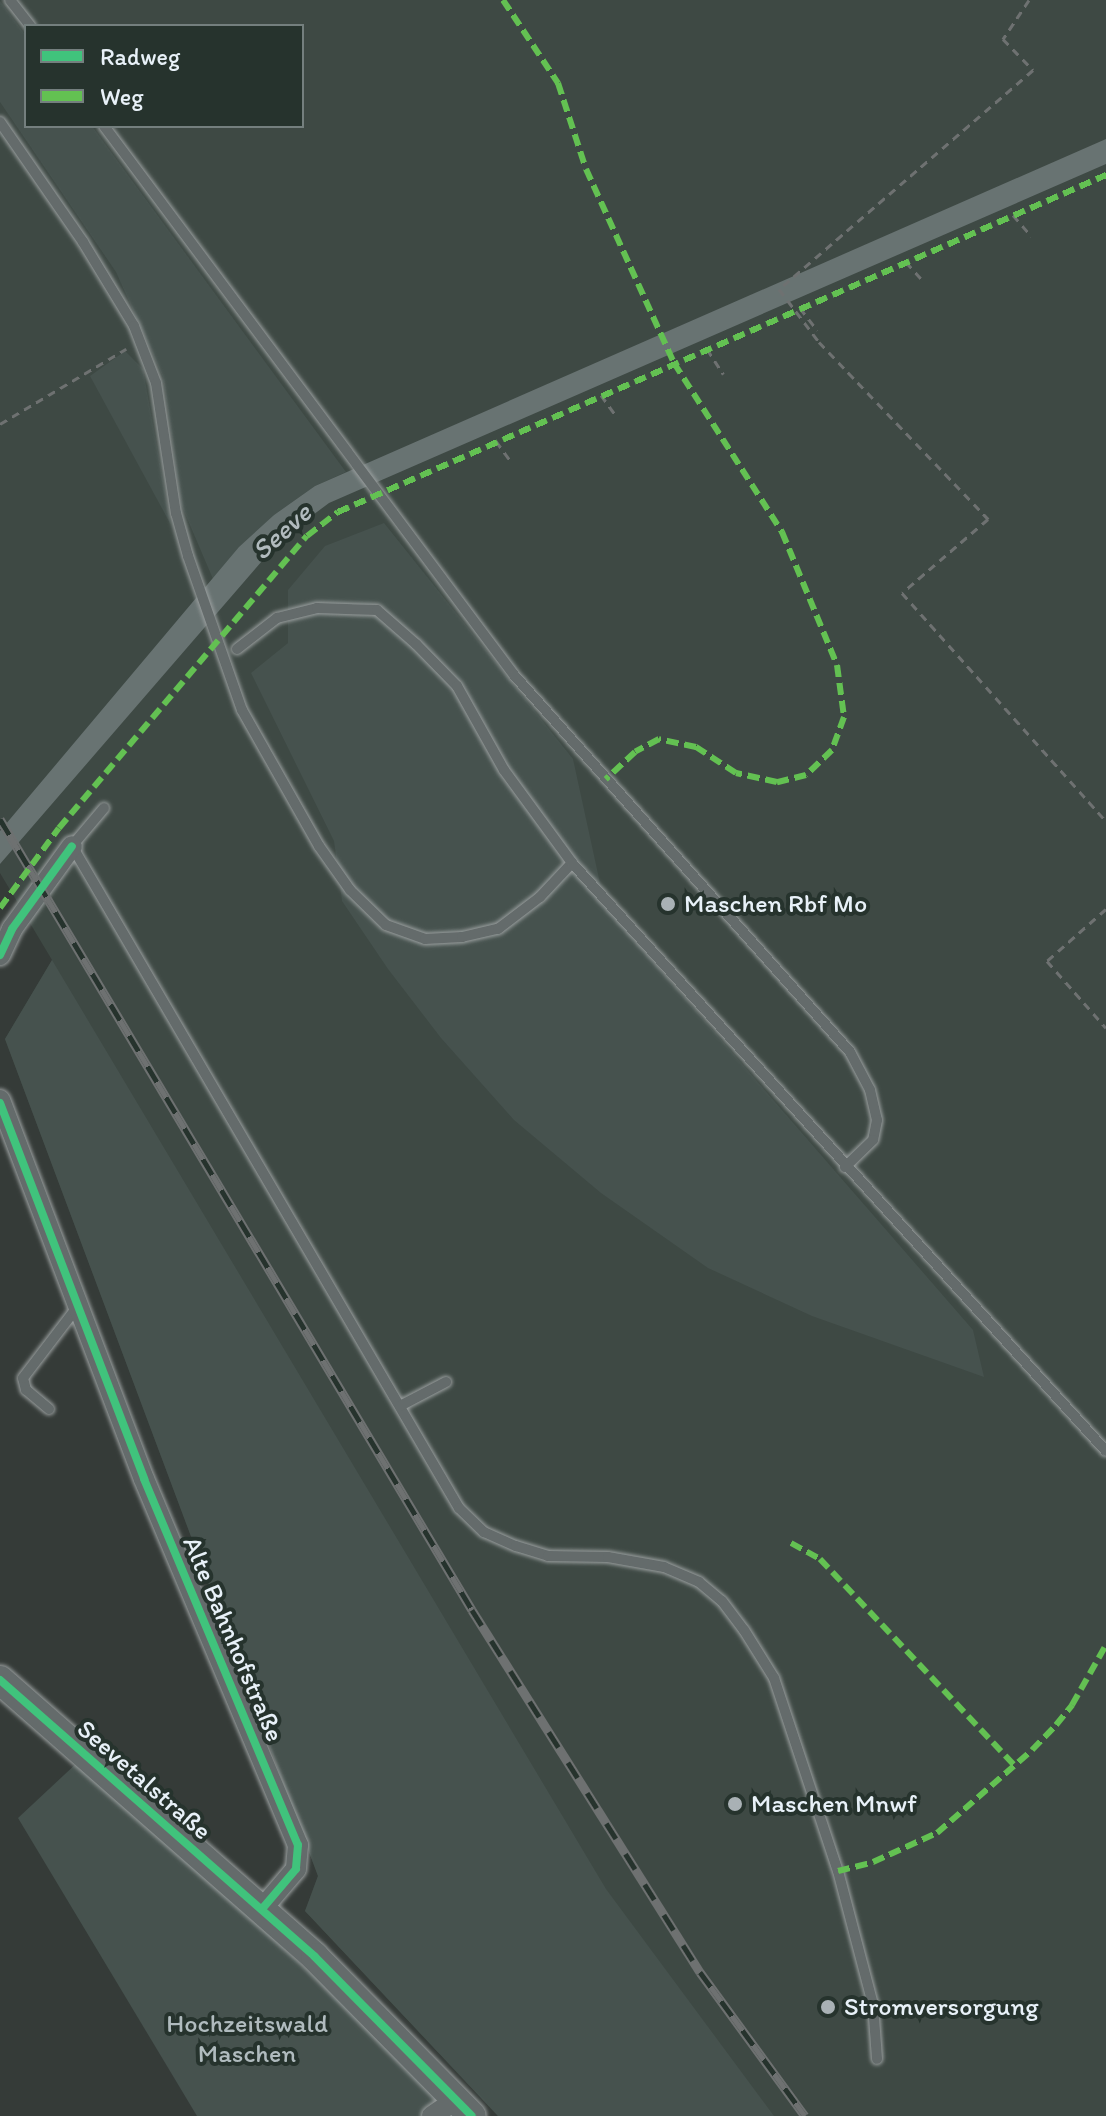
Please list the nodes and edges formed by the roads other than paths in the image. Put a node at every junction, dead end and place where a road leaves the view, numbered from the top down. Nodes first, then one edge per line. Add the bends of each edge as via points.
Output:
1 (10, 0) edge
2 (28, 24) edge
3 (0, 122) edge
4 (105, 128) edge
5 (237, 649) dead end
6 (104, 808) dead end
7 (72, 846) junction
8 (572, 863) junction
9 (0, 955) edge
10 (0, 1100) edge
11 (845, 1167) junction
12 (78, 1306) junction
13 (446, 1382) dead end
14 (400, 1406) junction
15 (49, 1409) dead end
16 (1106, 1451) edge
17 (0, 1680) edge
18 (262, 1909) junction
19 (877, 2059) dead end
20 (464, 2108) edge
21 (432, 2116) edge

1 - 2 lane
3 - 8 lane via 83,242 140,341 156,383 176,513 242,710 350,890 386,925 425,939 462,937 498,929 540,897
4 - 11 lane via 514,675 850,1052 870,1090 877,1120 873,1140
5 - 8 lane via 277,618 317,608 377,610 457,686 504,770
6 - 7 lane
7 - 9 street via 12,929
7 - 14 lane
8 - 11 lane
10 - 12 street, Alte Bahnhofstraße
11 - 16 lane
12 - 15 lane via 23,1378 26,1390
12 - 18 street, Alte Bahnhofstraße via 144,1479 298,1845 296,1869
13 - 14 lane
14 - 19 lane via 459,1508 484,1532 548,1556 608,1557 664,1567 699,1582 744,1630 774,1678 838,1871 873,2004
17 - 18 main road, Seevetalstraße
18 - 20 main road
20 - 21 street

